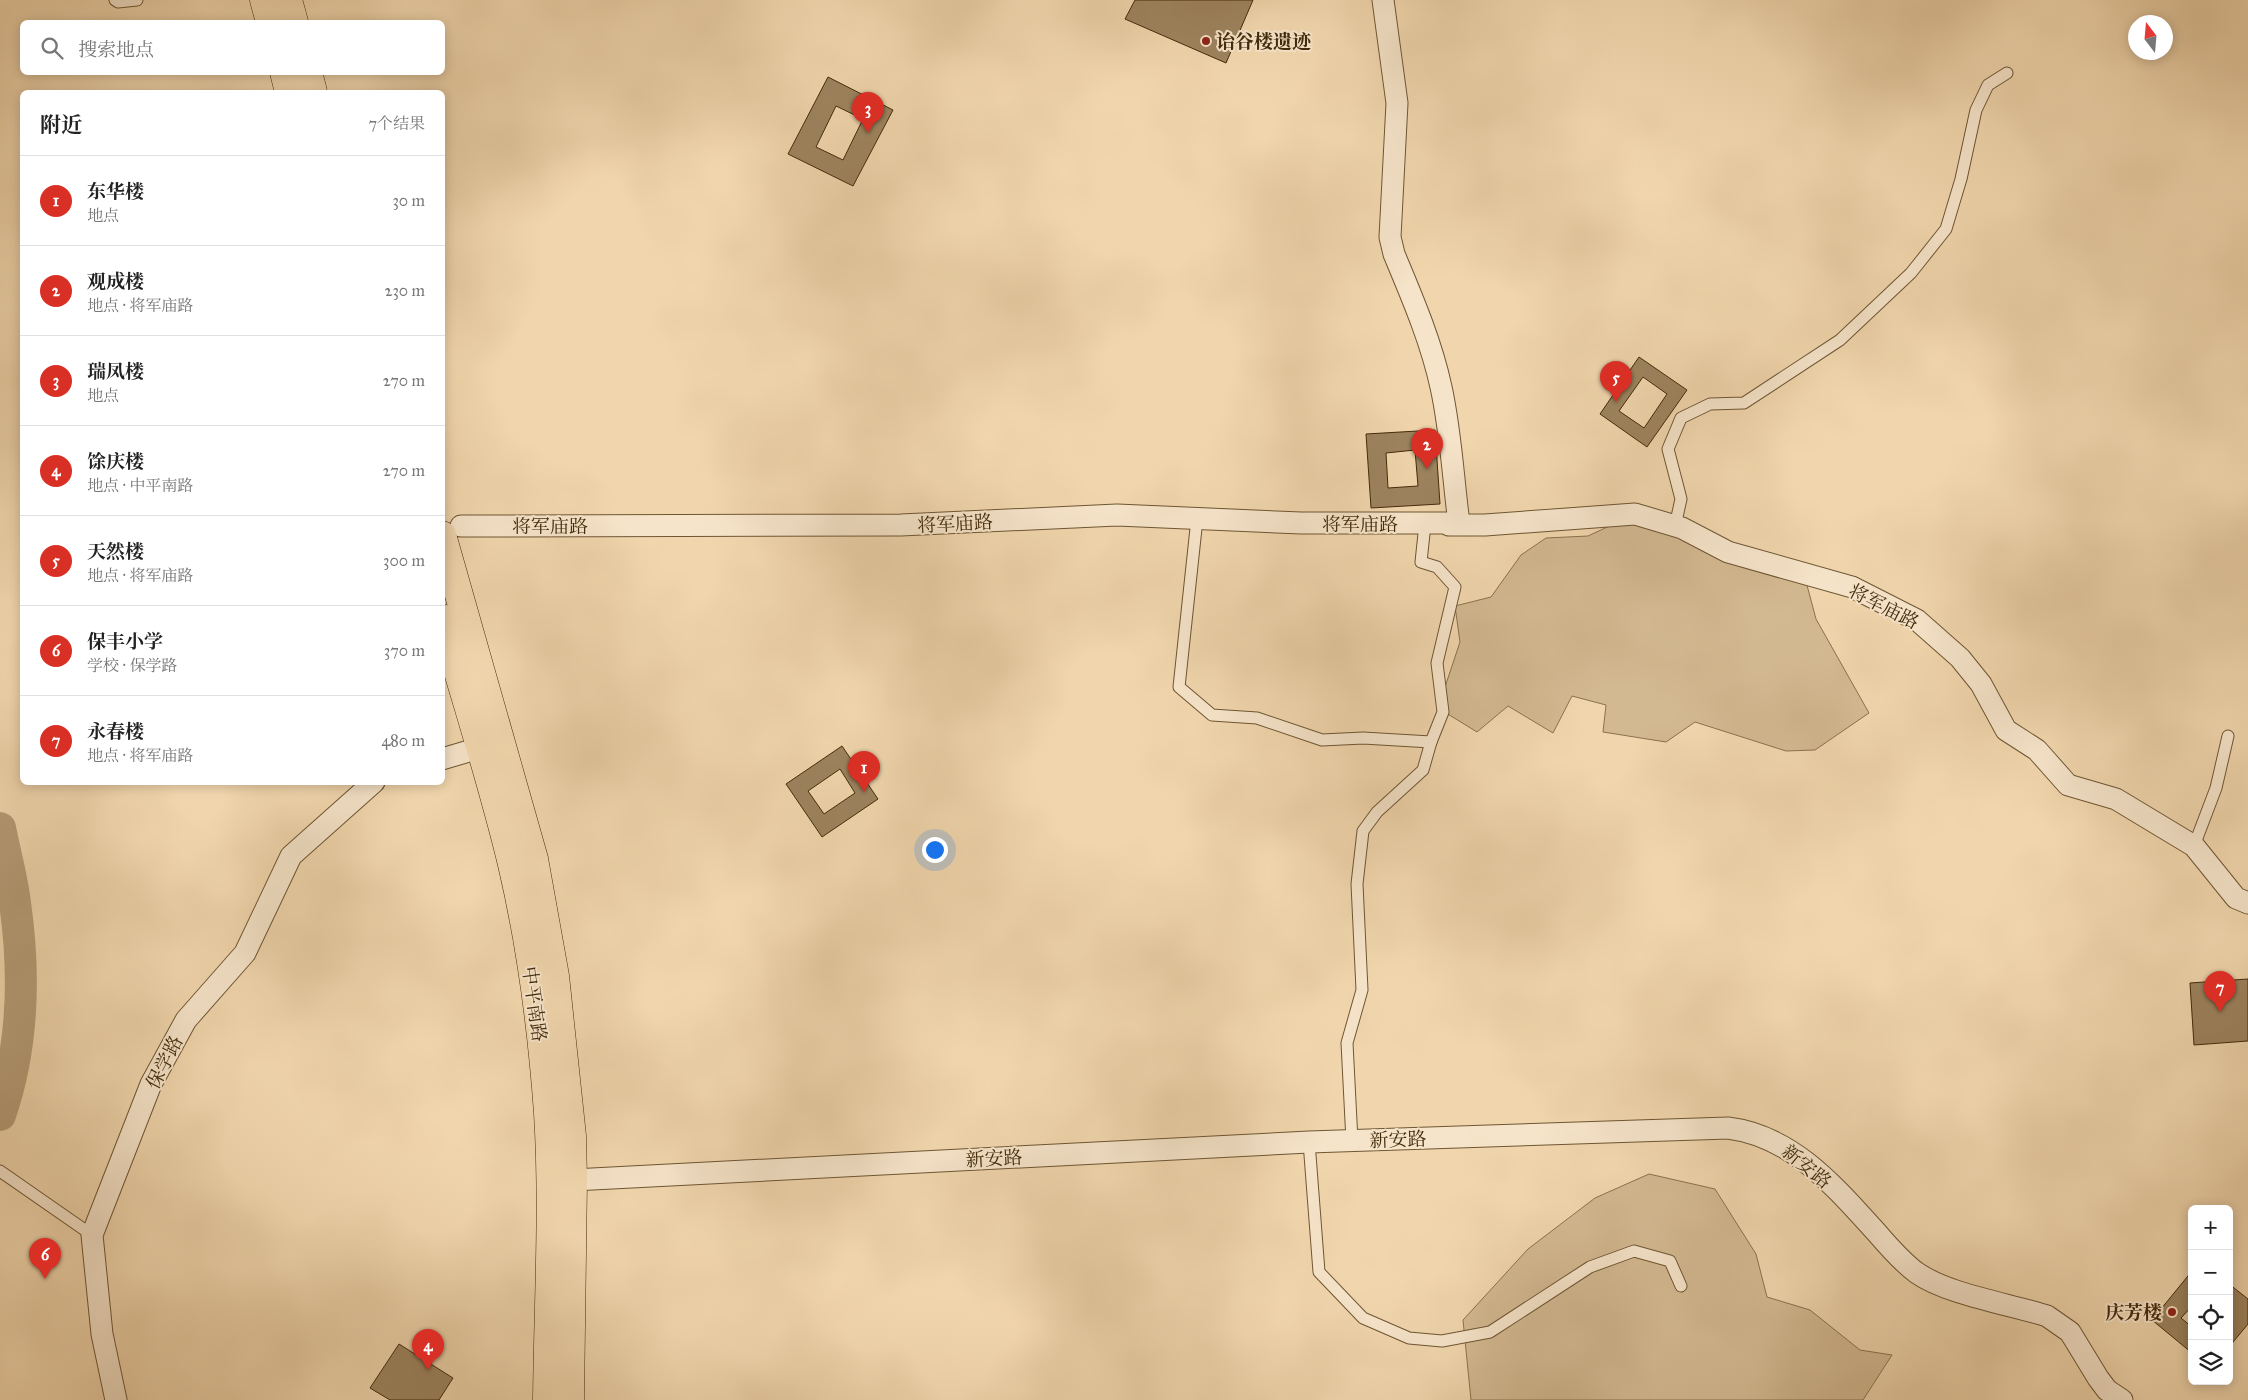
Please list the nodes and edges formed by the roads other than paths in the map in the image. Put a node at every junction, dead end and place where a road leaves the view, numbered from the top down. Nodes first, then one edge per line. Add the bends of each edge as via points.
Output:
1 (115, 0) edge
2 (137, 0) edge
3 (264, 0) edge
4 (288, 0) edge
5 (1383, 0) edge
6 (269, 20) edge
7 (293, 20) edge
8 (2007, 73) dead end
9 (285, 75) edge
10 (309, 75) edge
11 (289, 90) edge
12 (312, 90) edge
13 (1196, 519) junction
14 (1425, 524) junction
15 (1454, 524) junction
16 (1675, 526) junction
17 (452, 531) edge
18 (445, 629) edge
19 (2228, 736) dead end
20 (1431, 742) junction
21 (479, 748) junction
22 (445, 758) edge
23 (371, 785) edge
24 (2194, 846) junction
25 (2248, 903) edge
26 (1352, 1140) junction
27 (1309, 1142) junction
28 (3, 1173) edge
29 (573, 1180) junction
30 (92, 1235) junction
31 (1681, 1286) dead end
32 (116, 1400) edge
33 (547, 1400) edge
34 (570, 1400) edge
35 (2122, 1400) edge

1 - 2 lane
3 - 6 highway
4 - 7 highway
5 - 15 street via 1397,103 1390,237 1434,356 1441,386 1452,450
8 - 16 lane via 1988,85 1976,110 1946,229 1911,273 1840,340 1744,403 1710,404 1681,418 1668,449 1682,499
9 - 11 highway
10 - 12 highway
13 - 14 street, 将军庙路
13 - 17 street, 将军庙路 via 1117,515 901,525
13 - 20 lane via 1179,687 1212,715 1257,718 1322,740 1363,738
14 - 15 street, 将军庙路
14 - 20 lane via 1421,562 1437,567 1455,587 1437,663 1443,712
15 - 16 street, 将军庙路 via 1485,525 1635,514
16 - 24 street, 将军庙路 via 1728,552 1852,588 1917,620 1960,658 1976,677 2006,730 2037,750 2068,785 2116,799
17 - 29 highway via 534,859 554,966 570,1109
18 - 21 highway, 中平南路
19 - 24 lane via 2216,788
20 - 26 lane via 1423,770 1377,812 1363,831 1357,884 1362,990 1347,1043
21 - 22 street
21 - 33 highway, 中平南路 via 512,864 532,980 544,1081 550,1180
23 - 30 street, 保学路 via 291,856 245,952 186,1020 151,1084
24 - 25 street, 将军庙路 via 2236,898
26 - 27 street, 新安路
26 - 35 street, 新安路 via 1728,1128 1757,1134 1788,1148 1833,1186 1901,1259 1923,1276 1941,1285 2047,1316 2063,1326 2102,1384
27 - 29 street, 新安路
27 - 31 lane via 1319,1272 1363,1318 1410,1338 1442,1341 1490,1332 1590,1267 1634,1251 1670,1261
28 - 30 lane
29 - 34 highway
30 - 32 street, 保学路 via 102,1334

